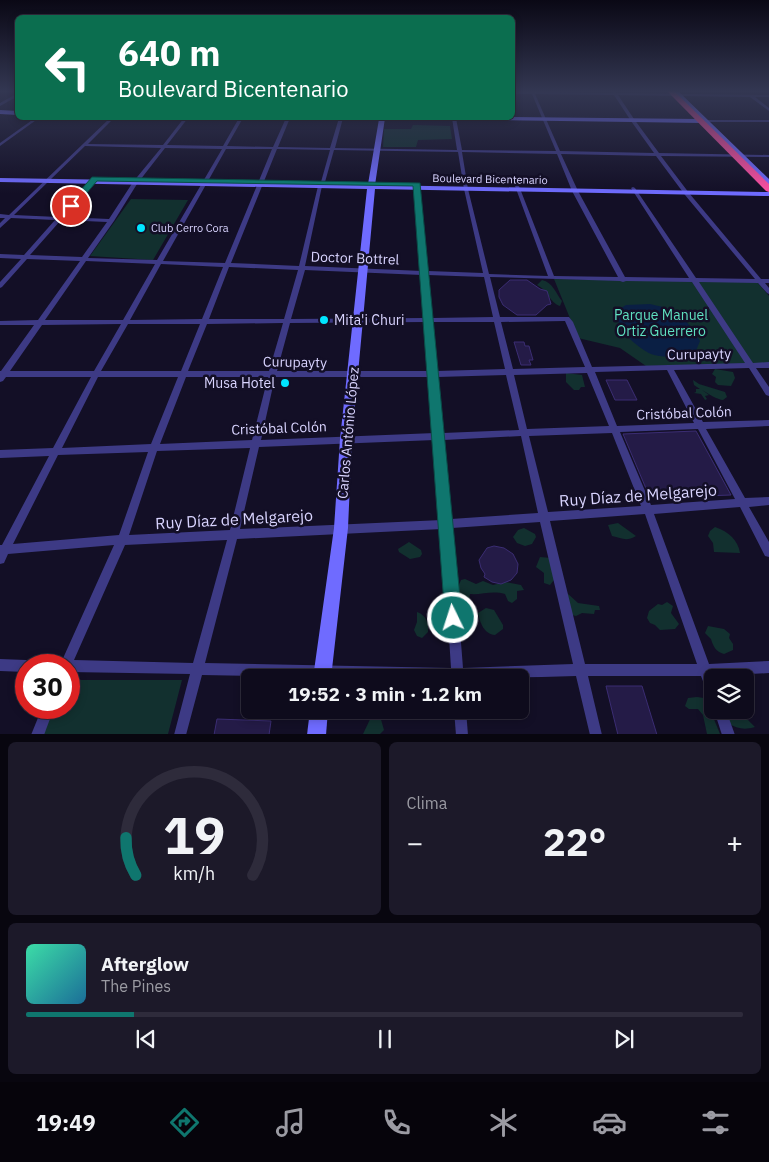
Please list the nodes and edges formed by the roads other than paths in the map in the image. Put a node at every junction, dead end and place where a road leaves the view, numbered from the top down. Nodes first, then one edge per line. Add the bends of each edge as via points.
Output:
1 (27, 125) edge
2 (104, 125) edge
3 (180, 125) edge
4 (237, 125) edge
5 (285, 125) edge
6 (339, 125) edge
7 (380, 125) edge
8 (455, 125) edge
9 (546, 125) edge
10 (636, 125) edge
11 (708, 125) edge
12 (0, 145) edge
13 (84, 145) junction
14 (164, 146) junction
15 (224, 148) junction
16 (276, 148) junction
17 (332, 148) junction
18 (378, 149) junction
19 (459, 150) junction
20 (557, 152) junction
21 (657, 154) junction
22 (739, 156) junction
23 (769, 156) edge
24 (1, 178) edge
25 (47, 179) junction
26 (93, 180) junction
27 (137, 181) junction
28 (204, 182) junction
29 (260, 183) junction
30 (769, 183) edge
31 (322, 184) junction
32 (372, 185) junction
33 (417, 186) junction
34 (466, 187) junction
35 (518, 188) junction
36 (574, 189) junction
37 (769, 189) edge
38 (635, 190) junction
39 (685, 191) junction
40 (769, 194) edge
41 (0, 216) edge
42 (10, 216) junction
43 (60, 218) junction
44 (111, 221) junction
45 (0, 226) edge
46 (0, 256) edge
47 (24, 258) junction
48 (84, 260) junction
49 (160, 262) junction
50 (227, 265) junction
51 (302, 268) junction
52 (363, 270) junction
53 (424, 273) junction
54 (486, 275) junction
55 (552, 278) junction
56 (622, 280) junction
57 (693, 280) junction
58 (760, 281) junction
59 (769, 281) edge
60 (0, 286) edge
61 (769, 292) edge
62 (496, 320) junction
63 (287, 321) junction
64 (358, 321) junction
65 (428, 321) junction
66 (126, 322) junction
67 (205, 322) junction
68 (0, 323) edge
69 (40, 323) junction
70 (769, 365) edge
71 (752, 366) junction
72 (669, 368) junction
73 (589, 370) junction
74 (509, 373) junction
75 (96, 374) junction
76 (184, 374) junction
77 (272, 374) junction
78 (432, 374) junction
79 (1, 375) edge
80 (352, 375) junction
81 (769, 392) edge
82 (769, 423) edge
83 (699, 427) junction
84 (614, 430) junction
85 (524, 433) junction
86 (438, 436) junction
87 (346, 439) junction
88 (255, 442) junction
89 (154, 447) junction
90 (56, 451) junction
91 (0, 454) edge
92 (769, 501) edge
93 (744, 503) junction
94 (648, 510) junction
95 (545, 516) junction
96 (447, 524) junction
97 (341, 528) junction
98 (234, 533) junction
99 (122, 540) junction
100 (3, 550) edge
101 (769, 552) edge
102 (0, 559) edge
103 (72, 654) edge
104 (80, 665) edge
105 (0, 666) edge
106 (15, 666) edge
107 (769, 667) edge
108 (197, 669) junction
109 (323, 669) edge
110 (457, 669) edge
111 (705, 669) edge
112 (726, 669) edge
113 (581, 670) junction
114 (704, 670) edge
115 (241, 671) edge
116 (529, 673) edge
117 (43, 719) edge
118 (318, 719) edge
119 (461, 719) edge
120 (723, 719) edge
121 (37, 734) edge
122 (180, 734) edge
123 (316, 734) edge
124 (462, 734) edge
125 (596, 734) edge
126 (729, 734) edge

1 - 12 street
2 - 13 street
3 - 14 street
4 - 15 street
5 - 16 street
6 - 17 street
7 - 18 main road, Carlos António López
8 - 19 street
9 - 20 street
10 - 21 street
11 - 22 highway
13 - 14 street
13 - 25 street
14 - 15 street
14 - 27 street
15 - 16 street
15 - 28 street
16 - 17 street
16 - 29 street
17 - 18 street
17 - 31 street
18 - 19 street
18 - 32 main road, Carlos António López
19 - 20 street
19 - 34 street
20 - 21 street
20 - 36 street
21 - 22 street
21 - 39 street
22 - 23 street
22 - 30 main road
22 - 37 highway
24 - 25 main road, Boulevard Bicentenario
25 - 26 main road, Boulevard Bicentenario
25 - 42 street
26 - 27 main road, Boulevard Bicentenario
26 - 43 street
27 - 28 main road, Boulevard Bicentenario
27 - 44 street
28 - 29 main road, Boulevard Bicentenario
28 - 49 street
29 - 31 main road, Boulevard Bicentenario
29 - 50 street
31 - 32 main road, Boulevard Bicentenario
31 - 51 street
32 - 33 main road, Boulevard Bicentenario
32 - 52 main road, Carlos António López
33 - 34 main road, Boulevard Bicentenario
33 - 53 street
34 - 35 main road, Boulevard Bicentenario
34 - 54 street
35 - 36 main road, Boulevard Bicentenario
35 - 55 street
36 - 38 main road, Boulevard Bicentenario
36 - 56 street
37 - 39 main road, Boulevard Bicentenario
38 - 39 main road, Boulevard Bicentenario
38 - 57 street
39 - 40 main road, Boulevard Bicentenario
39 - 58 street
41 - 42 street
42 - 43 street
42 - 45 street
43 - 44 street
43 - 47 street
44 - 48 street
46 - 47 street, Doctor Bottrel
47 - 48 street, Doctor Bottrel
47 - 60 street
48 - 49 street, Doctor Bottrel
48 - 69 street
49 - 50 street, Doctor Bottrel
49 - 66 street
50 - 51 street, Doctor Bottrel
50 - 67 street
51 - 52 street, Doctor Bottrel
51 - 63 street
52 - 53 street, Doctor Bottrel
52 - 64 main road, Carlos António López
53 - 54 street, Doctor Bottrel
53 - 65 street
54 - 55 street, Doctor Bottrel
54 - 62 street
55 - 56 street, Doctor Bottrel
56 - 57 street, Doctor Bottrel
57 - 58 street, Doctor Bottrel
57 - 71 street
58 - 59 street, Doctor Bottrel
58 - 61 street
62 - 65 street
62 - 73 street via 566,319
62 - 74 street
63 - 64 street
63 - 67 street
63 - 77 street
64 - 65 street
64 - 80 main road, Carlos António López
65 - 78 street
66 - 67 street
66 - 69 street
66 - 75 street
67 - 76 street
68 - 69 street
69 - 79 street
70 - 71 street, Curupayty
71 - 72 street, Curupayty
71 - 81 street
72 - 73 street, Curupayty
72 - 83 street
73 - 74 street, Curupayty
73 - 84 street
74 - 78 street, Curupayty
74 - 85 street
75 - 76 street, Curupayty
75 - 79 street, Curupayty
75 - 90 street
76 - 77 street, Curupayty
76 - 89 street
77 - 80 street, Curupayty
77 - 88 street
78 - 80 street, Curupayty
78 - 86 street
80 - 87 main road, Carlos António López
82 - 83 street, Cristóbal Colón
83 - 84 street, Cristóbal Colón
83 - 93 street
84 - 85 street, Cristóbal Colón
84 - 94 street
85 - 86 street, Cristóbal Colón
85 - 95 street
86 - 87 street, Cristóbal Colón
86 - 96 street
87 - 88 street, Cristóbal Colón
87 - 97 main road, Carlos António López
88 - 89 street, Cristóbal Colón
88 - 98 street
89 - 90 street, Cristóbal Colón
89 - 99 street
90 - 91 street, Cristóbal Colón
90 - 100 street
92 - 93 street, Ruy Díaz de Melgarejo
93 - 94 street, Ruy Díaz de Melgarejo
93 - 101 street
94 - 95 street, Ruy Díaz de Melgarejo
94 - 111 street
95 - 96 street, Ruy Díaz de Melgarejo
95 - 113 street
96 - 97 street, Ruy Díaz de Melgarejo
96 - 110 street
97 - 98 street, Ruy Díaz de Melgarejo
97 - 109 main road, Carlos António López
98 - 99 street, Ruy Díaz de Melgarejo
98 - 108 street
99 - 100 street, Ruy Díaz de Melgarejo
99 - 103 street
100 - 102 street
104 - 108 street
105 - 106 street
107 - 112 street
108 - 115 street
108 - 122 street
113 - 114 street
113 - 116 street
113 - 125 street
117 - 121 street
118 - 123 main road
119 - 124 street
120 - 126 street

